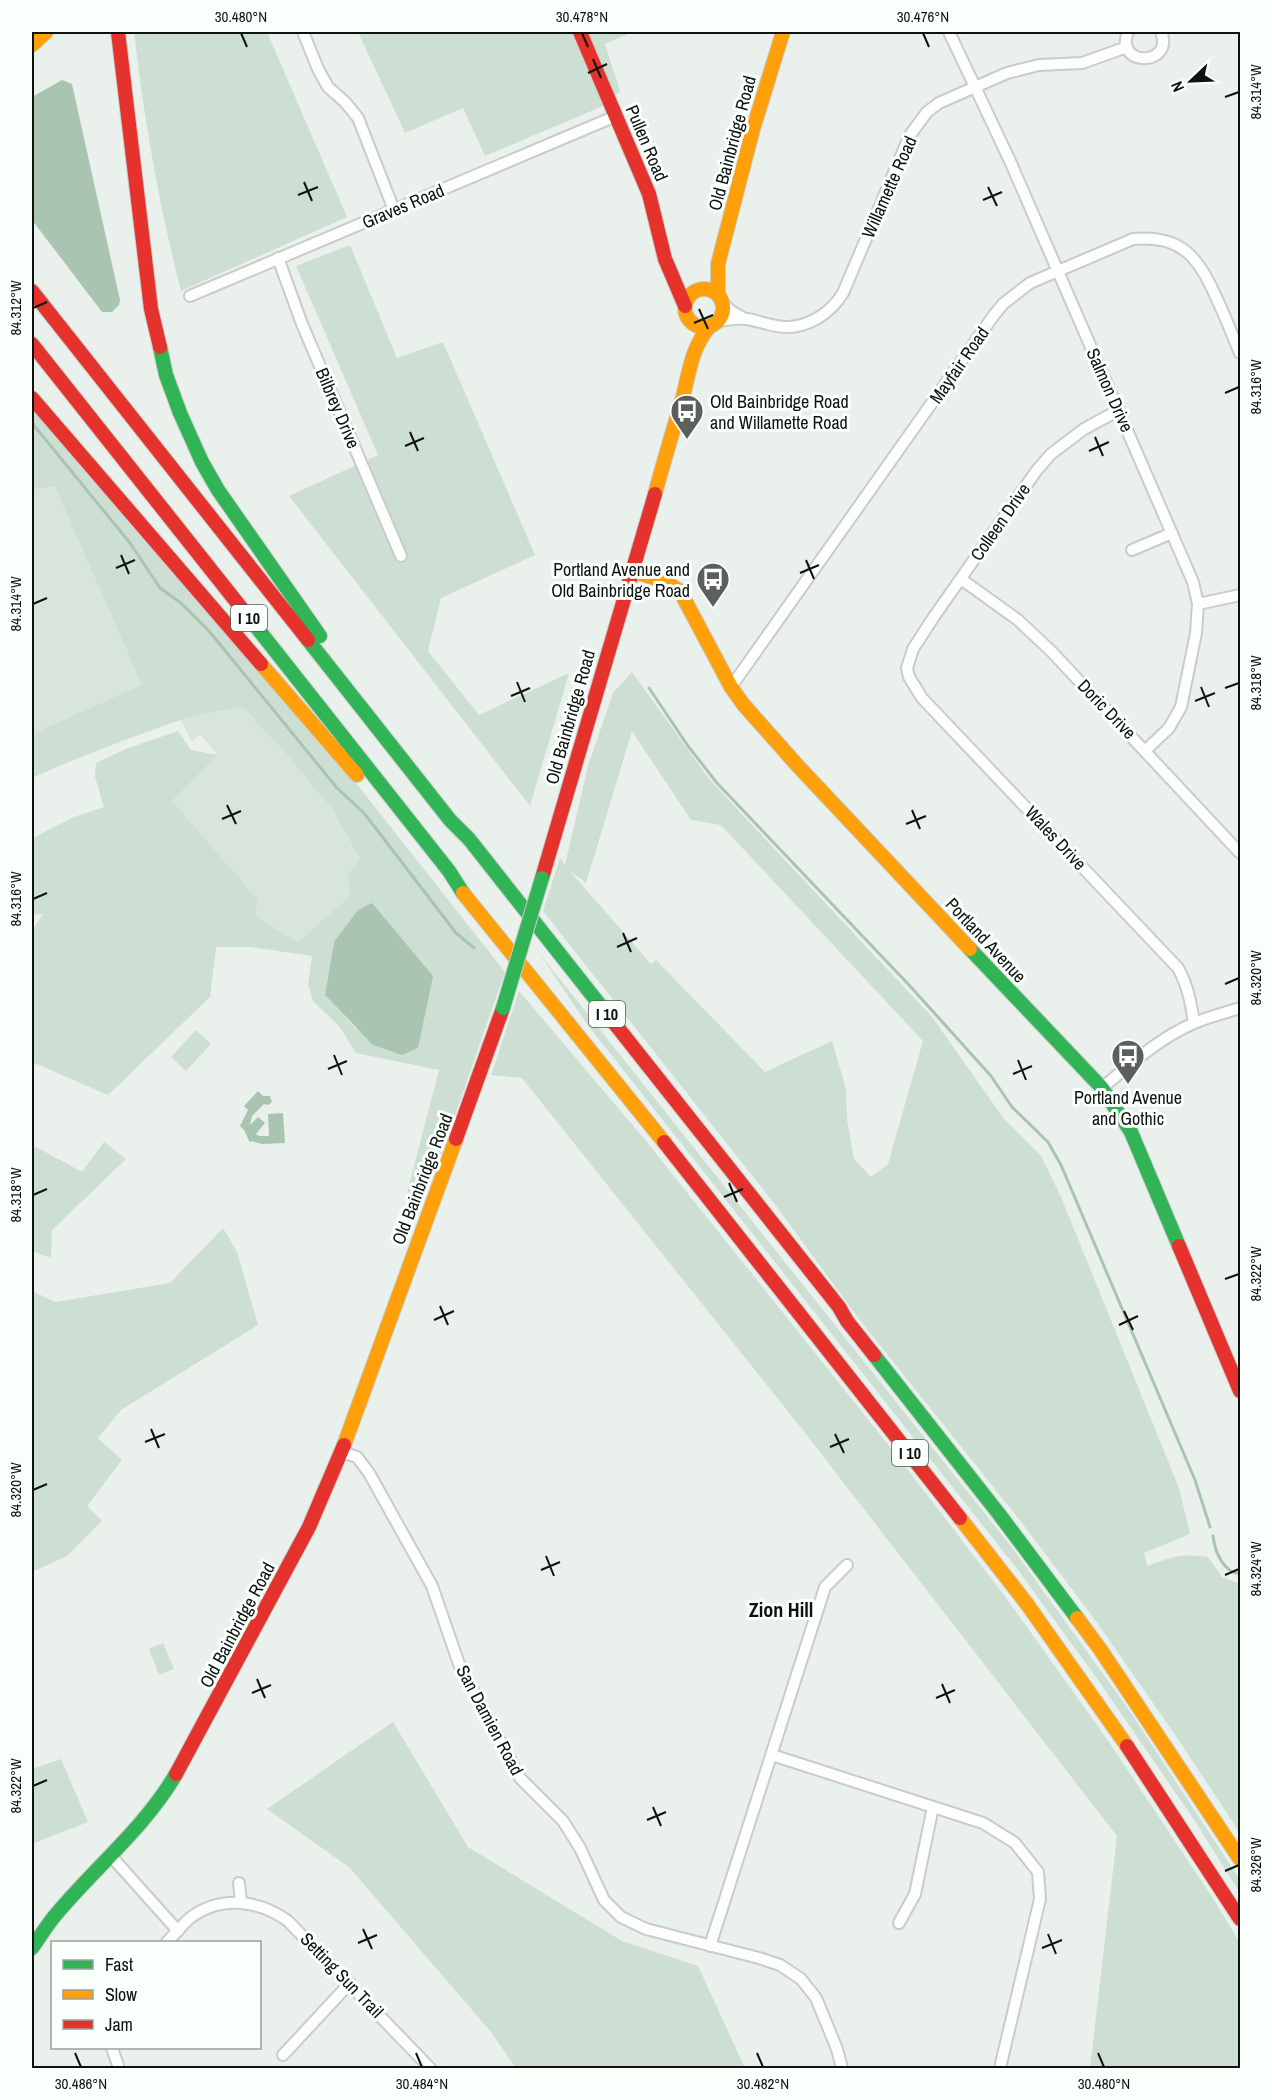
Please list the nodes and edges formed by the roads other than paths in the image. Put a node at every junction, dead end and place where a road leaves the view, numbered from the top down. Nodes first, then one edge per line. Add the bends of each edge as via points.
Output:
1 (46, 32) edge
2 (118, 32) edge
3 (303, 32) edge
4 (580, 32) edge
5 (783, 32) edge
6 (949, 32) edge
7 (1128, 32) edge
8 (1161, 32) edge
9 (32, 45) edge
10 (1127, 47) junction
11 (975, 87) junction
12 (616, 116) junction
13 (394, 210) junction
14 (278, 258) junction
15 (718, 264) junction
16 (1058, 271) junction
17 (670, 273) junction
18 (698, 290) junction
19 (32, 291) edge
20 (190, 296) dead end
21 (721, 299) junction
22 (685, 306) junction
23 (745, 319) junction
24 (692, 323) junction
25 (714, 324) junction
26 (32, 344) edge
27 (693, 350) junction
28 (1240, 353) edge
29 (32, 398) edge
30 (1119, 410) junction
31 (1172, 532) junction
32 (1132, 550) dead end
33 (401, 556) dead end
34 (632, 571) junction
35 (961, 579) junction
36 (1240, 595) edge
37 (1198, 604) junction
38 (908, 660) joint
39 (731, 687) junction
40 (347, 689) junction
41 (1146, 750) junction
42 (1240, 853) edge
43 (464, 895) junction
44 (1240, 1008) edge
45 (1194, 1023) junction
46 (1102, 1088) junction
47 (1240, 1391) edge
48 (341, 1452) junction
49 (847, 1565) dead end
50 (772, 1755) junction
51 (933, 1807) junction
52 (111, 1856) junction
53 (1240, 1859) edge
54 (239, 1883) dead end
55 (241, 1902) junction
56 (1240, 1919) edge
57 (900, 1923) dead end
58 (177, 1931) junction
59 (168, 1941) edge
60 (710, 1946) junction
61 (32, 1948) edge
62 (350, 1983) junction
63 (112, 2049) edge
64 (283, 2055) dead end
65 (119, 2068) edge
66 (430, 2068) edge
67 (842, 2068) edge
68 (1000, 2068) edge

1 - 9 main road
2 - 40 main road via 151,309 166,375 202,462 218,490 323,640
3 - 13 street via 328,87 358,118
4 - 12 main road, Pullen Road
5 - 15 main road, Old Bainbridge Road
6 - 11 street, Salmon Drive
7 - 10 street
8 - 10 street via 1162,48 1153,57 1139,58
10 - 11 street, Willamette Road via 1082,63 1024,68
11 - 16 street, Salmon Drive
11 - 23 street, Willamette Road via 939,103 910,135 837,303 819,317 796,326
12 - 13 street, Graves Road
12 - 17 main road, Pullen Road via 654,209
13 - 14 street, Graves Road
14 - 20 street, Graves Road
14 - 33 street, Bilbrey Drive
15 - 18 main road, Old Bainbridge Road
15 - 21 main road, Old Bainbridge Road
16 - 28 street, Mayfair Road via 1133,239 1173,243 1190,253 1202,268
16 - 30 street, Salmon Drive
16 - 39 street, Mayfair Road via 1018,291 994,315
17 - 18 main road via 685,288
17 - 22 main road, Pullen Road
18 - 21 main road via 711,290
18 - 22 main road via 688,297
19 - 40 main road, I 10
21 - 23 street, Willamette Road
21 - 25 main road via 722,316
22 - 24 main road
23 - 25 street, Willamette Road
24 - 25 main road via 701,327
24 - 27 main road, Old Bainbridge Road
25 - 27 main road, Old Bainbridge Road via 701,335
26 - 43 main road, I 10 via 449,871
27 - 34 main road, Old Bainbridge Road
29 - 43 main road via 358,776 440,878
30 - 31 street, Salmon Drive
30 - 35 street, Colleen Drive via 1083,429 1051,454
31 - 32 street
31 - 37 street, Salmon Drive
34 - 39 main road, Portland Avenue via 664,580 680,591
34 - 48 main road, Old Bainbridge Road, bridge via 503,1008
35 - 38 street, Colleen Drive
35 - 41 street, Doric Drive via 1018,620
36 - 37 street
37 - 41 street, Salmon Drive via 1181,707 1169,728
38 - 45 street, Wales Drive via 909,677 922,698 1178,968 1187,987
39 - 46 main road, Portland Avenue via 797,765
40 - 53 main road, I 10 via 763,1210 999,1514 1100,1649
41 - 42 street, Doric Drive
43 - 56 main road, I 10 via 1027,1604 1136,1758
44 - 45 street
45 - 46 street via 1144,1053
46 - 47 main road, Portland Avenue via 1131,1132
48 - 52 main road, Old Bainbridge Road via 309,1527 182,1765 152,1810
48 - 60 street, San Damien Road via 357,1457 369,1473 432,1586 459,1664 520,1778 563,1821 604,1900 621,1917 646,1929
49 - 50 street via 825,1587
50 - 51 street
50 - 60 street
51 - 57 street via 915,1894
51 - 68 street via 983,1823 1015,1842 1038,1872 1040,1899
52 - 58 street
52 - 61 main road, Old Bainbridge Road via 66,1903
54 - 55 street
55 - 58 street, Setting Sun Trail via 201,1912
55 - 62 street, Setting Sun Trail via 267,1908 288,1921
58 - 59 street, Setting Sun Trail
60 - 67 street, San Damien Road via 780,1965 801,1979 816,1998
62 - 64 street
62 - 66 street, Setting Sun Trail
63 - 65 street

